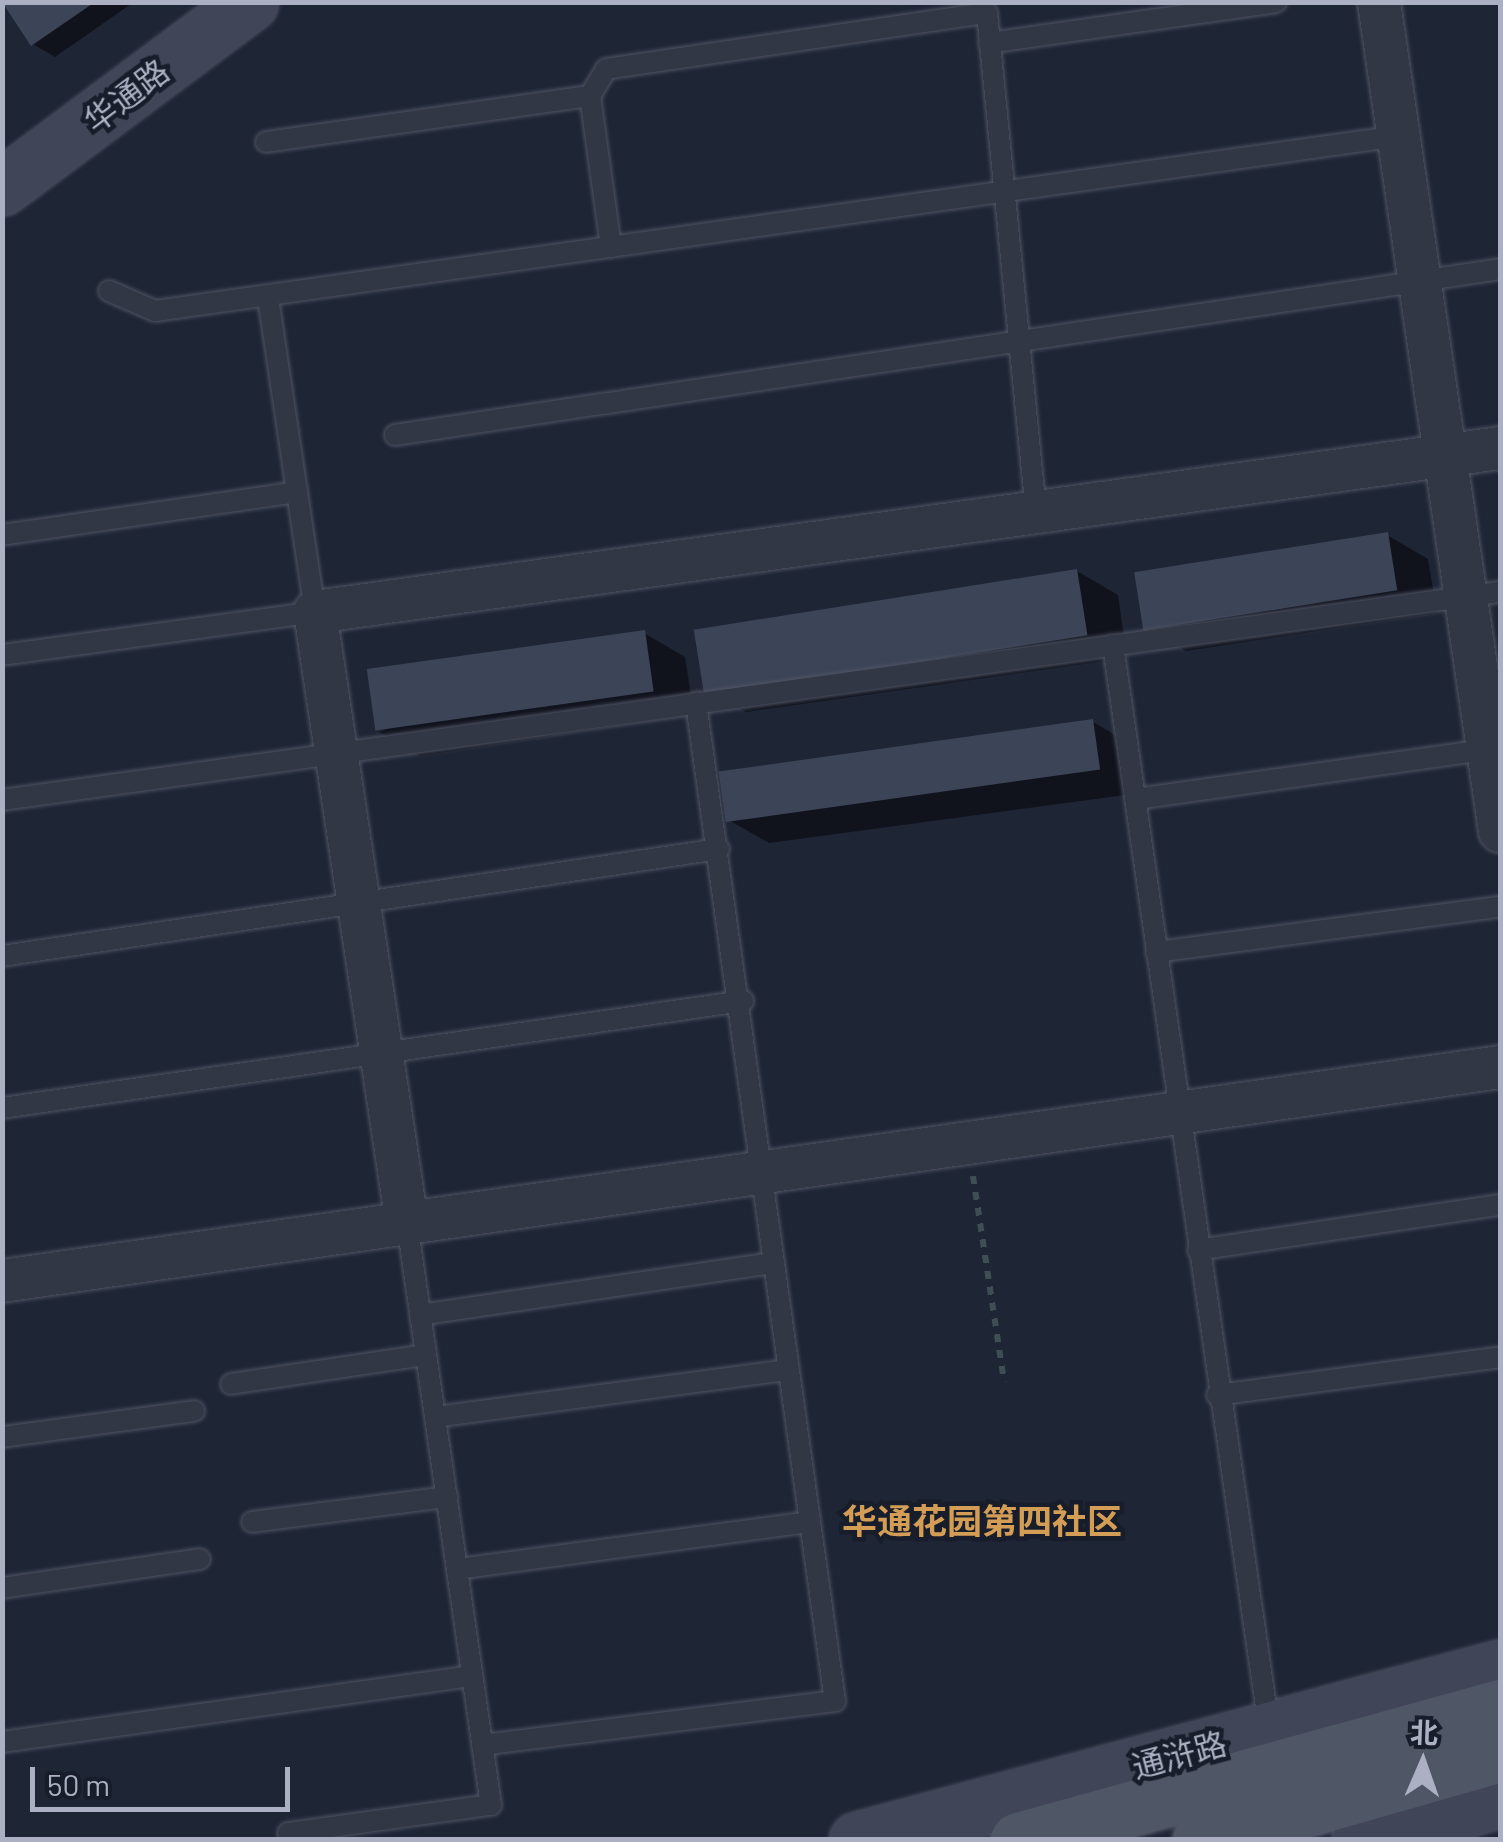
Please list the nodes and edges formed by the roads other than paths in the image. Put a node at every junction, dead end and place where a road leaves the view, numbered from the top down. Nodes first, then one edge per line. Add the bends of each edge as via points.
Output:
1 (250, 2) edge
2 (1276, 2) edge
3 (1379, 2) edge
4 (989, 43) junction
5 (590, 96) junction
6 (1398, 136) junction
7 (266, 142) dead end
8 (2, 187) edge
9 (999, 193) junction
10 (612, 247) junction
11 (1500, 269) edge
12 (1419, 280) junction
13 (109, 292) dead end
14 (268, 296) junction
15 (1018, 339) junction
16 (394, 435) dead end
17 (1500, 448) edge
18 (1445, 455) junction
19 (297, 492) junction
20 (1036, 512) junction
21 (2, 535) edge
22 (1483, 595) edge
23 (315, 612) junction
24 (1113, 646) junction
25 (2, 656) edge
26 (696, 703) junction
27 (1495, 748) edge
28 (336, 752) junction
29 (1136, 799) junction
30 (2, 800) edge
31 (1500, 831) edge
32 (719, 849) junction
33 (359, 903) junction
34 (1500, 907) edge
35 (1156, 952) junction
36 (2, 956) edge
37 (743, 1001) junction
38 (382, 1053) junction
39 (1500, 1067) edge
40 (2, 1108) edge
41 (1179, 1113) junction
42 (761, 1174) junction
43 (1500, 1204) edge
44 (407, 1223) junction
45 (1198, 1250) junction
46 (774, 1263) junction
47 (2, 1281) edge
48 (420, 1315) junction
49 (426, 1355) junction
50 (1500, 1357) edge
51 (788, 1370) junction
52 (231, 1384) dead end
53 (1217, 1394) junction
54 (194, 1411) dead end
55 (435, 1418) junction
56 (2, 1437) edge
57 (446, 1497) junction
58 (252, 1522) dead end
59 (810, 1522) junction
60 (200, 1559) dead end
61 (457, 1569) junction
62 (2, 1588) edge
63 (1500, 1668) edge
64 (472, 1676) junction
65 (1500, 1707) edge
66 (1270, 1730) junction
67 (2, 1742) edge
68 (482, 1745) junction
69 (1500, 1754) edge
70 (1500, 1799) edge
71 (288, 1834) dead end
72 (856, 1840) edge
73 (1018, 1840) edge
74 (1200, 1840) edge
75 (1360, 1840) edge

1 - 8 main road, 华通路
2 - 4 lane
3 - 6 street
4 - 5 lane via 988,13 606,69
4 - 9 lane
5 - 7 lane
5 - 10 lane
6 - 9 lane
6 - 12 street
9 - 10 lane
9 - 15 lane
10 - 14 lane
11 - 12 lane
12 - 15 lane
12 - 18 street
13 - 14 lane via 155,312
14 - 19 lane
15 - 16 lane
15 - 20 lane
17 - 18 street
18 - 20 street
18 - 22 street
19 - 21 lane
19 - 23 lane
20 - 23 street
22 - 24 lane
22 - 27 street
23 - 25 lane
23 - 28 street
24 - 26 lane
24 - 29 lane
26 - 28 lane
26 - 32 lane
27 - 29 lane
27 - 31 street
28 - 30 lane
28 - 33 street
29 - 35 lane
32 - 33 lane
32 - 37 lane
33 - 36 lane
33 - 38 street
34 - 35 lane
35 - 41 lane
37 - 38 lane
37 - 42 lane
38 - 40 lane
38 - 44 street
39 - 41 street
41 - 42 street
41 - 45 lane
42 - 44 street
42 - 46 lane
43 - 45 lane
44 - 47 street
44 - 48 lane
45 - 53 lane
46 - 48 lane
46 - 51 lane
48 - 49 lane
49 - 52 lane
49 - 55 lane
50 - 53 lane
51 - 55 lane
51 - 59 lane
53 - 66 lane
54 - 56 lane
55 - 57 lane
57 - 58 lane
57 - 61 lane
59 - 61 lane
59 - 68 lane via 836,1701
60 - 62 lane
61 - 64 lane
63 - 66 main road, 通浒路
64 - 67 lane
64 - 68 lane
65 - 73 main road, 通浒路
66 - 72 main road, 通浒路
68 - 71 lane via 491,1805
69 - 74 main road
70 - 75 main road

